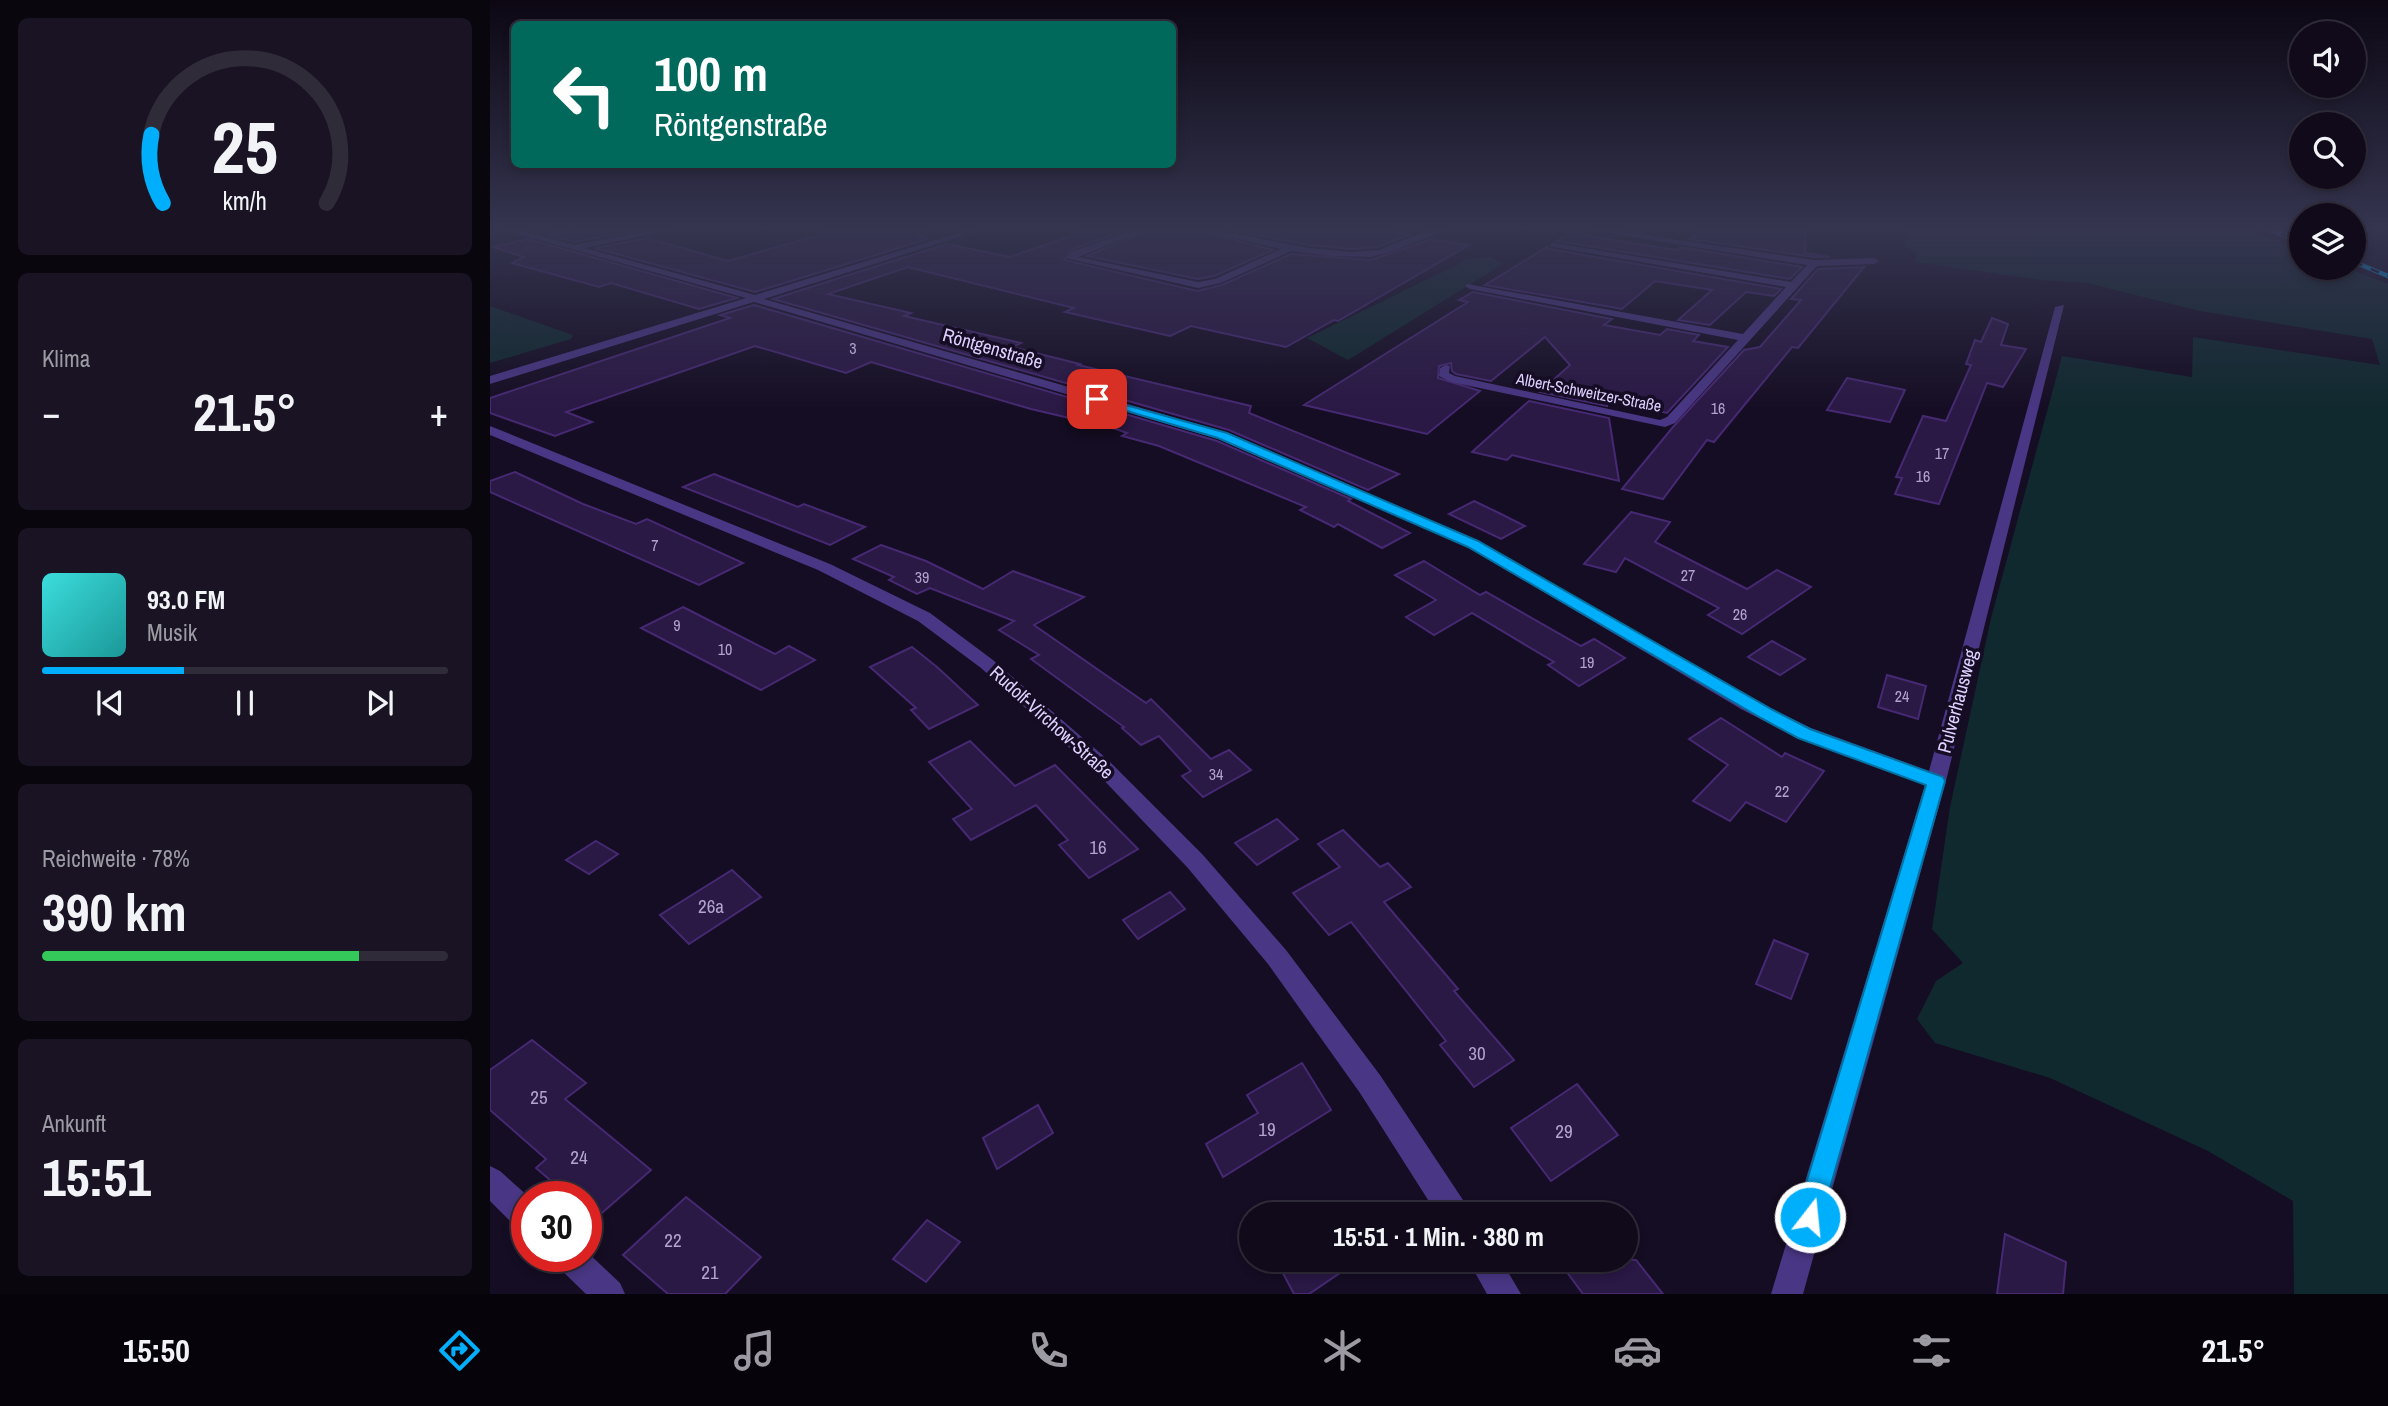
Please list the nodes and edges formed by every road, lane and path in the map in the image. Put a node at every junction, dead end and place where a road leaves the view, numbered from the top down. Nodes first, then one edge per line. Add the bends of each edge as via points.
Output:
1 (718, 288) edge
2 (789, 288) edge
3 (1483, 288) edge
4 (1792, 288) edge
5 (755, 299) junction
6 (2060, 307) dead end
7 (1745, 338) junction
8 (1446, 368) dead end
9 (490, 380) edge
10 (490, 430) edge
11 (1936, 781) junction
12 (490, 1181) edge
13 (511, 1201) edge
14 (1446, 1202) edge
15 (586, 1272) edge
16 (1491, 1272) edge
17 (609, 1294) edge
18 (1505, 1294) edge
19 (1787, 1294) edge

1 - 5 street, Röntgenstraße
2 - 5 street
3 - 7 street
4 - 7 street, Albert-Schweitzer-Straße
5 - 9 street
5 - 11 street, Röntgenstraße via 1223,436 1473,544 1804,733
6 - 11 street, Pulverhausweg
7 - 8 street, Albert-Schweitzer-Straße via 1671,420 1661,424 1451,379 1443,374
10 - 14 street, Rudolf-Virchow-Straße via 824,567 924,617 987,664 1100,764 1195,861 1277,957 1370,1084
11 - 19 street, Pulverhausweg
12 - 13 street
15 - 17 street
16 - 18 street

